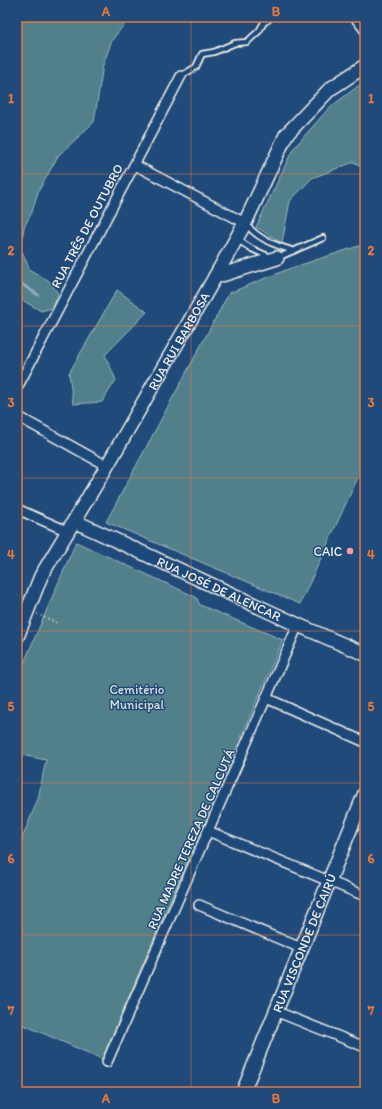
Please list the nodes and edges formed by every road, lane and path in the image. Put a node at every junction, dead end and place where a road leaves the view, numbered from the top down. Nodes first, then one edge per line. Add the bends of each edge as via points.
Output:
1 (355, 17) edge
2 (266, 18) edge
3 (365, 30) edge
4 (365, 66) edge
5 (181, 76) joint
6 (134, 165) junction
7 (244, 223) junction
8 (235, 238) junction
9 (323, 238) dead end
10 (294, 251) junction
11 (277, 258) junction
12 (215, 276) junction
13 (17, 388) edge
14 (17, 416) edge
15 (107, 466) junction
16 (17, 509) edge
17 (71, 526) junction
18 (28, 610) junction
19 (57, 623) dead end
20 (298, 625) junction
21 (17, 637) edge
22 (365, 654) edge
23 (266, 698) junction
24 (365, 742) edge
25 (365, 793) edge
26 (208, 831) junction
27 (328, 881) junction
28 (365, 896) edge
29 (199, 905) dead end
30 (301, 948) junction
31 (276, 1011) junction
32 (365, 1048) edge
33 (107, 1062) dead end
34 (243, 1092) edge

1 - 3 street
2 - 5 lane via 259,31 247,42 235,42 214,52 202,54 196,67
4 - 7 main road, RUA RUI BARBOSA via 330,89 286,135
5 - 6 street, RUA TRÊS DE OUTUBRO
6 - 7 street
6 - 13 street, RUA TRÊS DE OUTUBRO
7 - 8 main road, RUA RUI BARBOSA
7 - 10 lane via 253,233 271,244
8 - 11 lane via 252,249
8 - 12 main road, RUA RUI BARBOSA
9 - 10 lane
10 - 11 lane
11 - 12 main road
12 - 15 main road, RUA RUI BARBOSA
14 - 15 street
15 - 17 main road, RUA RUI BARBOSA
16 - 17 street, RUA JOSÉ DE ALENCAR
17 - 18 main road, RUA RUI BARBOSA via 41,576
17 - 20 main road, RUA JOSÉ DE ALENCAR
18 - 19 path
18 - 21 main road, RUA RUI BARBOSA
20 - 22 main road, RUA JOSÉ DE ALENCAR
20 - 23 street, RUA MADRE TEREZA DE CALCUTÁ
23 - 24 street
23 - 26 street, RUA MADRE TEREZA DE CALCUTÁ
25 - 27 main road, RUA VISCONDE DE CAIRÚ
26 - 27 street
26 - 33 street, RUA MADRE TEREZA DE CALCUTÁ
27 - 28 street
27 - 30 main road, RUA VISCONDE DE CAIRÚ
29 - 30 street
30 - 31 main road, RUA VISCONDE DE CAIRÚ
31 - 32 street
31 - 34 main road, RUA VISCONDE DE CAIRÚ

